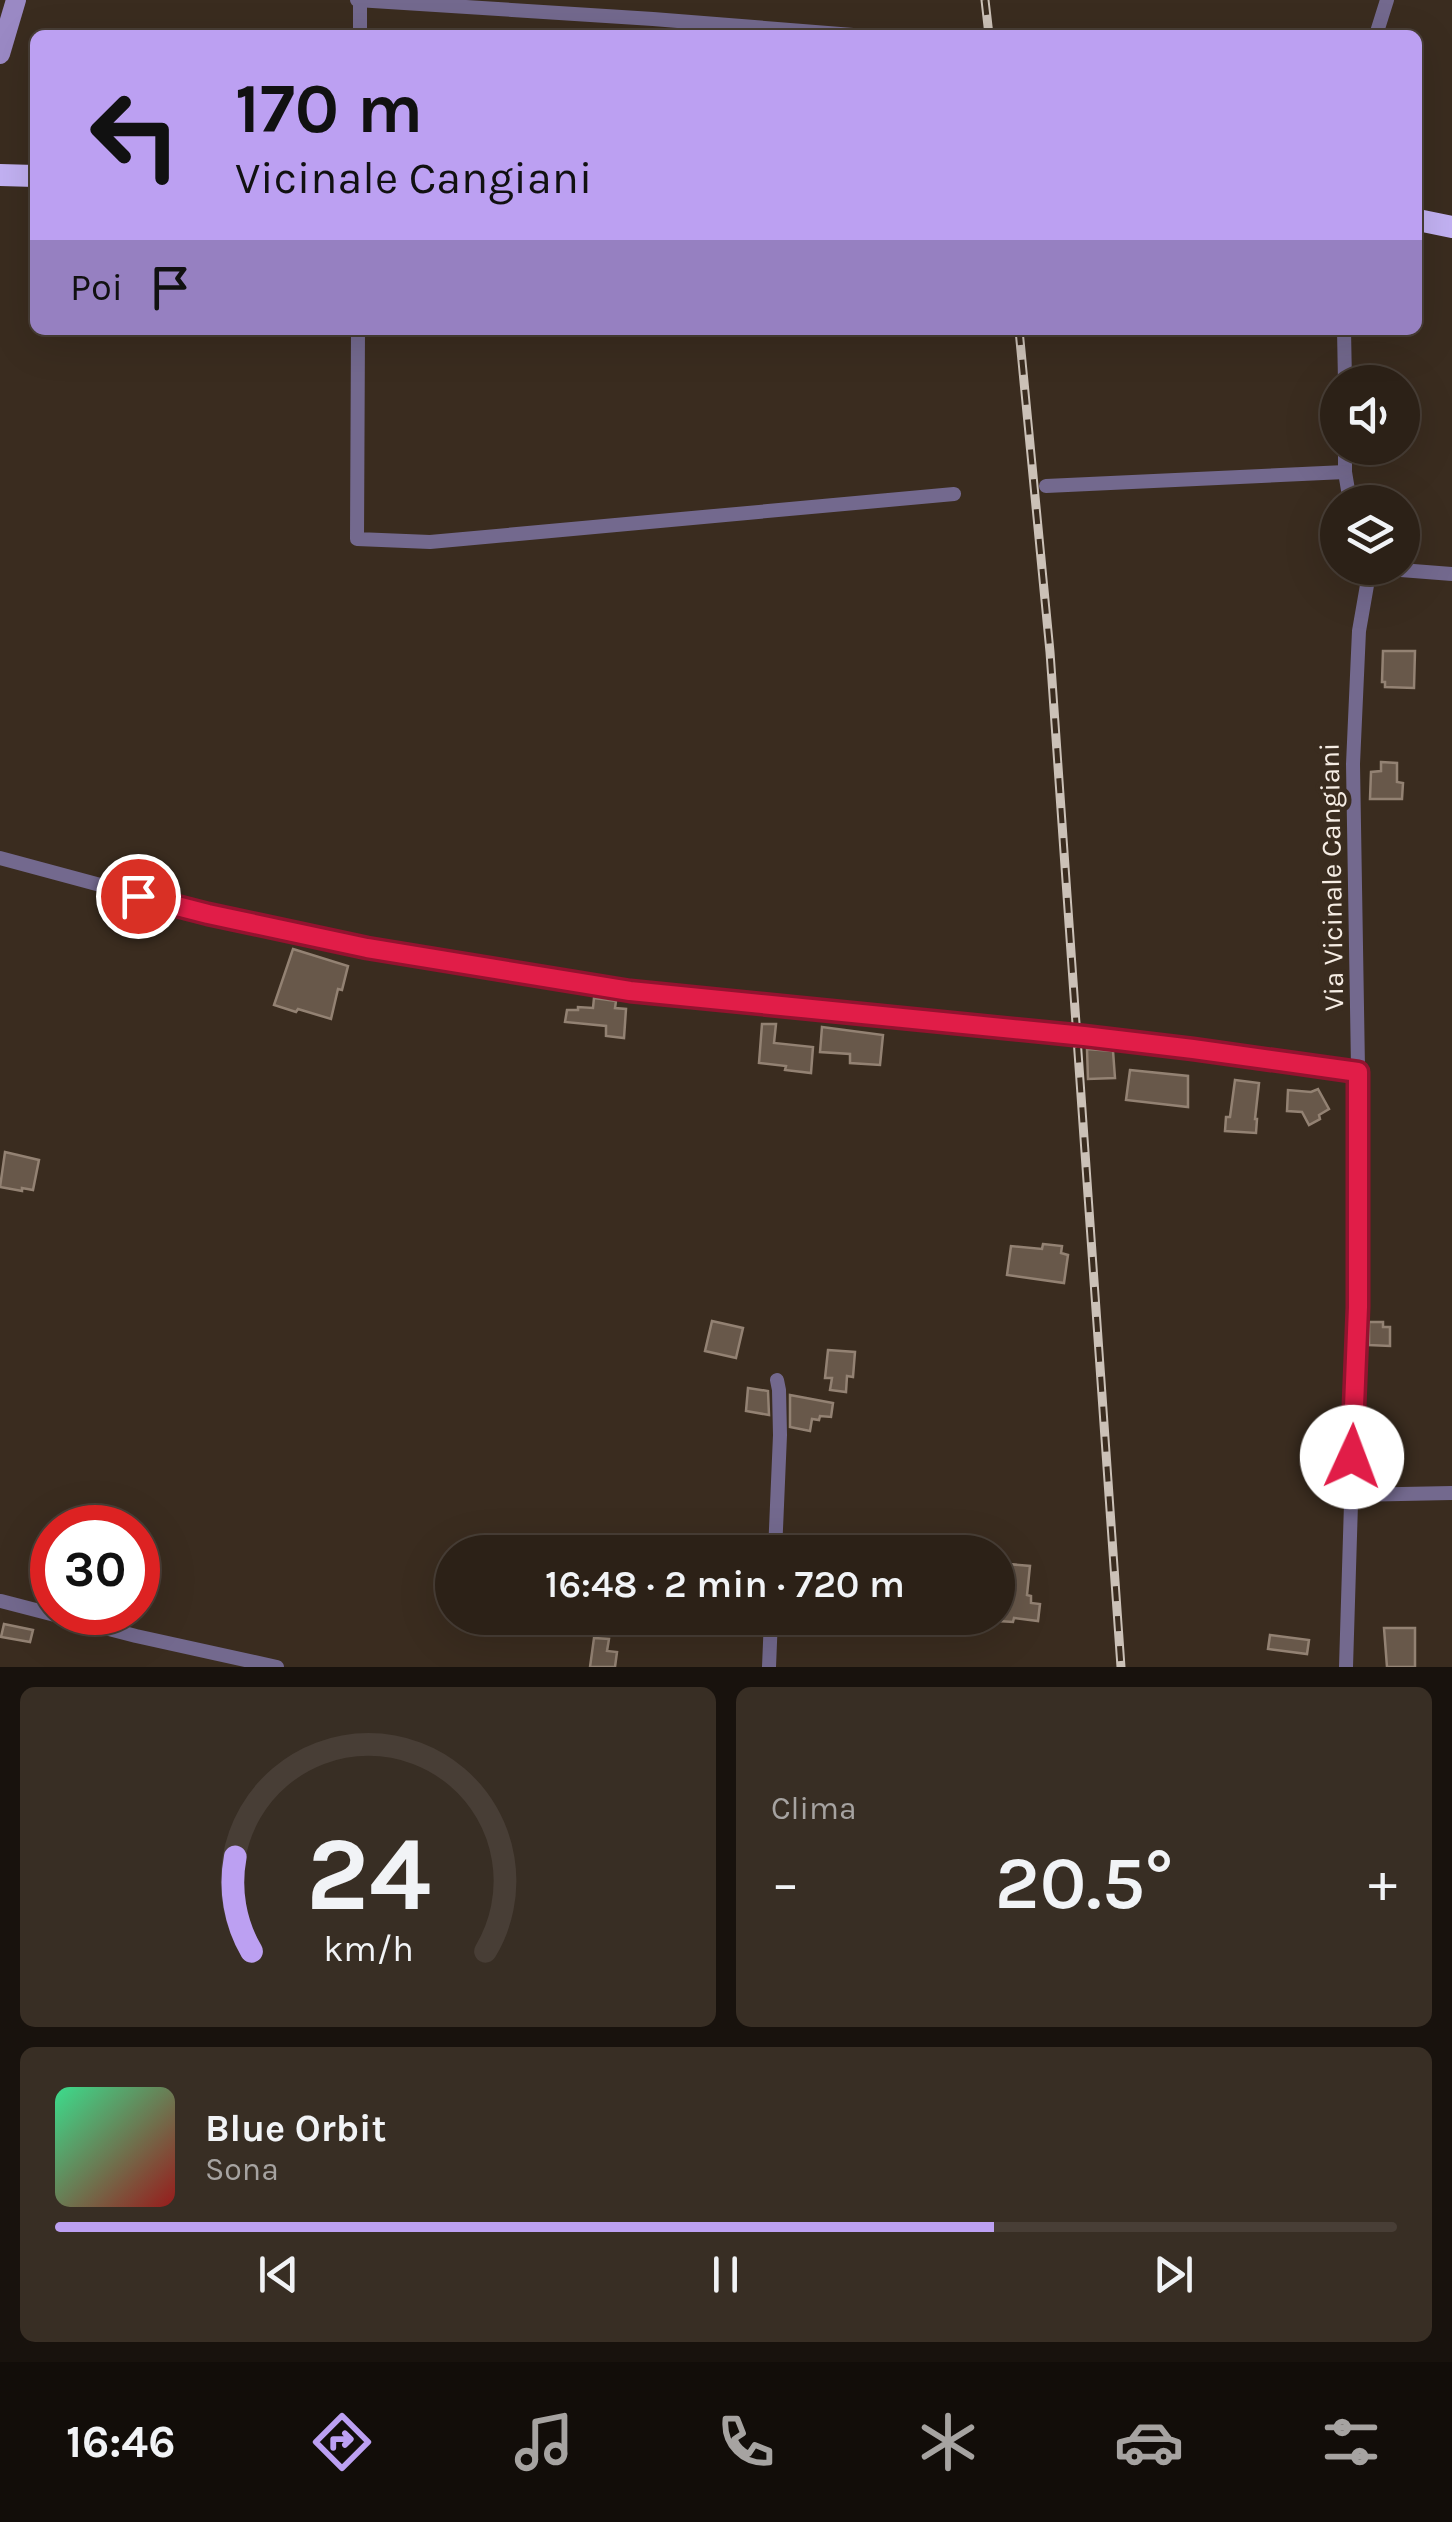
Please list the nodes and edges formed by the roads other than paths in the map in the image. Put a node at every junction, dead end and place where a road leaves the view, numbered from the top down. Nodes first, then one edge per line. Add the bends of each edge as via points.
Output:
1 (16, 0) edge
2 (359, 0) edge
3 (1387, 0) edge
4 (360, 30) edge
5 (790, 30) edge
6 (1378, 30) edge
7 (0, 54) edge
8 (0, 176) edge
9 (30, 176) edge
10 (1422, 221) edge
11 (1452, 227) edge
12 (358, 335) edge
13 (1344, 335) edge
14 (1345, 365) edge
15 (1345, 465) edge
16 (1345, 472) junction
17 (1347, 485) edge
18 (1046, 486) dead end
19 (954, 494) dead end
20 (1420, 572) edge
21 (1452, 574) edge
22 (1369, 585) edge
23 (0, 858) edge
24 (1358, 1072) junction
25 (777, 1380) dead end
26 (1452, 1493) edge
27 (1351, 1494) junction
28 (775, 1535) edge
29 (1, 1601) edge
30 (771, 1635) edge
31 (277, 1667) edge
32 (769, 1667) edge
33 (1346, 1667) edge

1 - 7 main road
2 - 4 street
2 - 5 street
3 - 6 street
8 - 9 highway
10 - 11 highway
12 - 19 street via 357,539 430,542
13 - 14 street
15 - 16 street
16 - 17 street
16 - 18 street
20 - 21 street
22 - 24 street, Via Vicinale Cangiani via 1358,631 1353,764
23 - 24 street via 367,948 630,991 1102,1038
24 - 27 street, Via Vicinale Cangiani
25 - 28 street
26 - 27 street
27 - 33 street, Via Vicinale Cangiani
29 - 31 street
30 - 32 street

